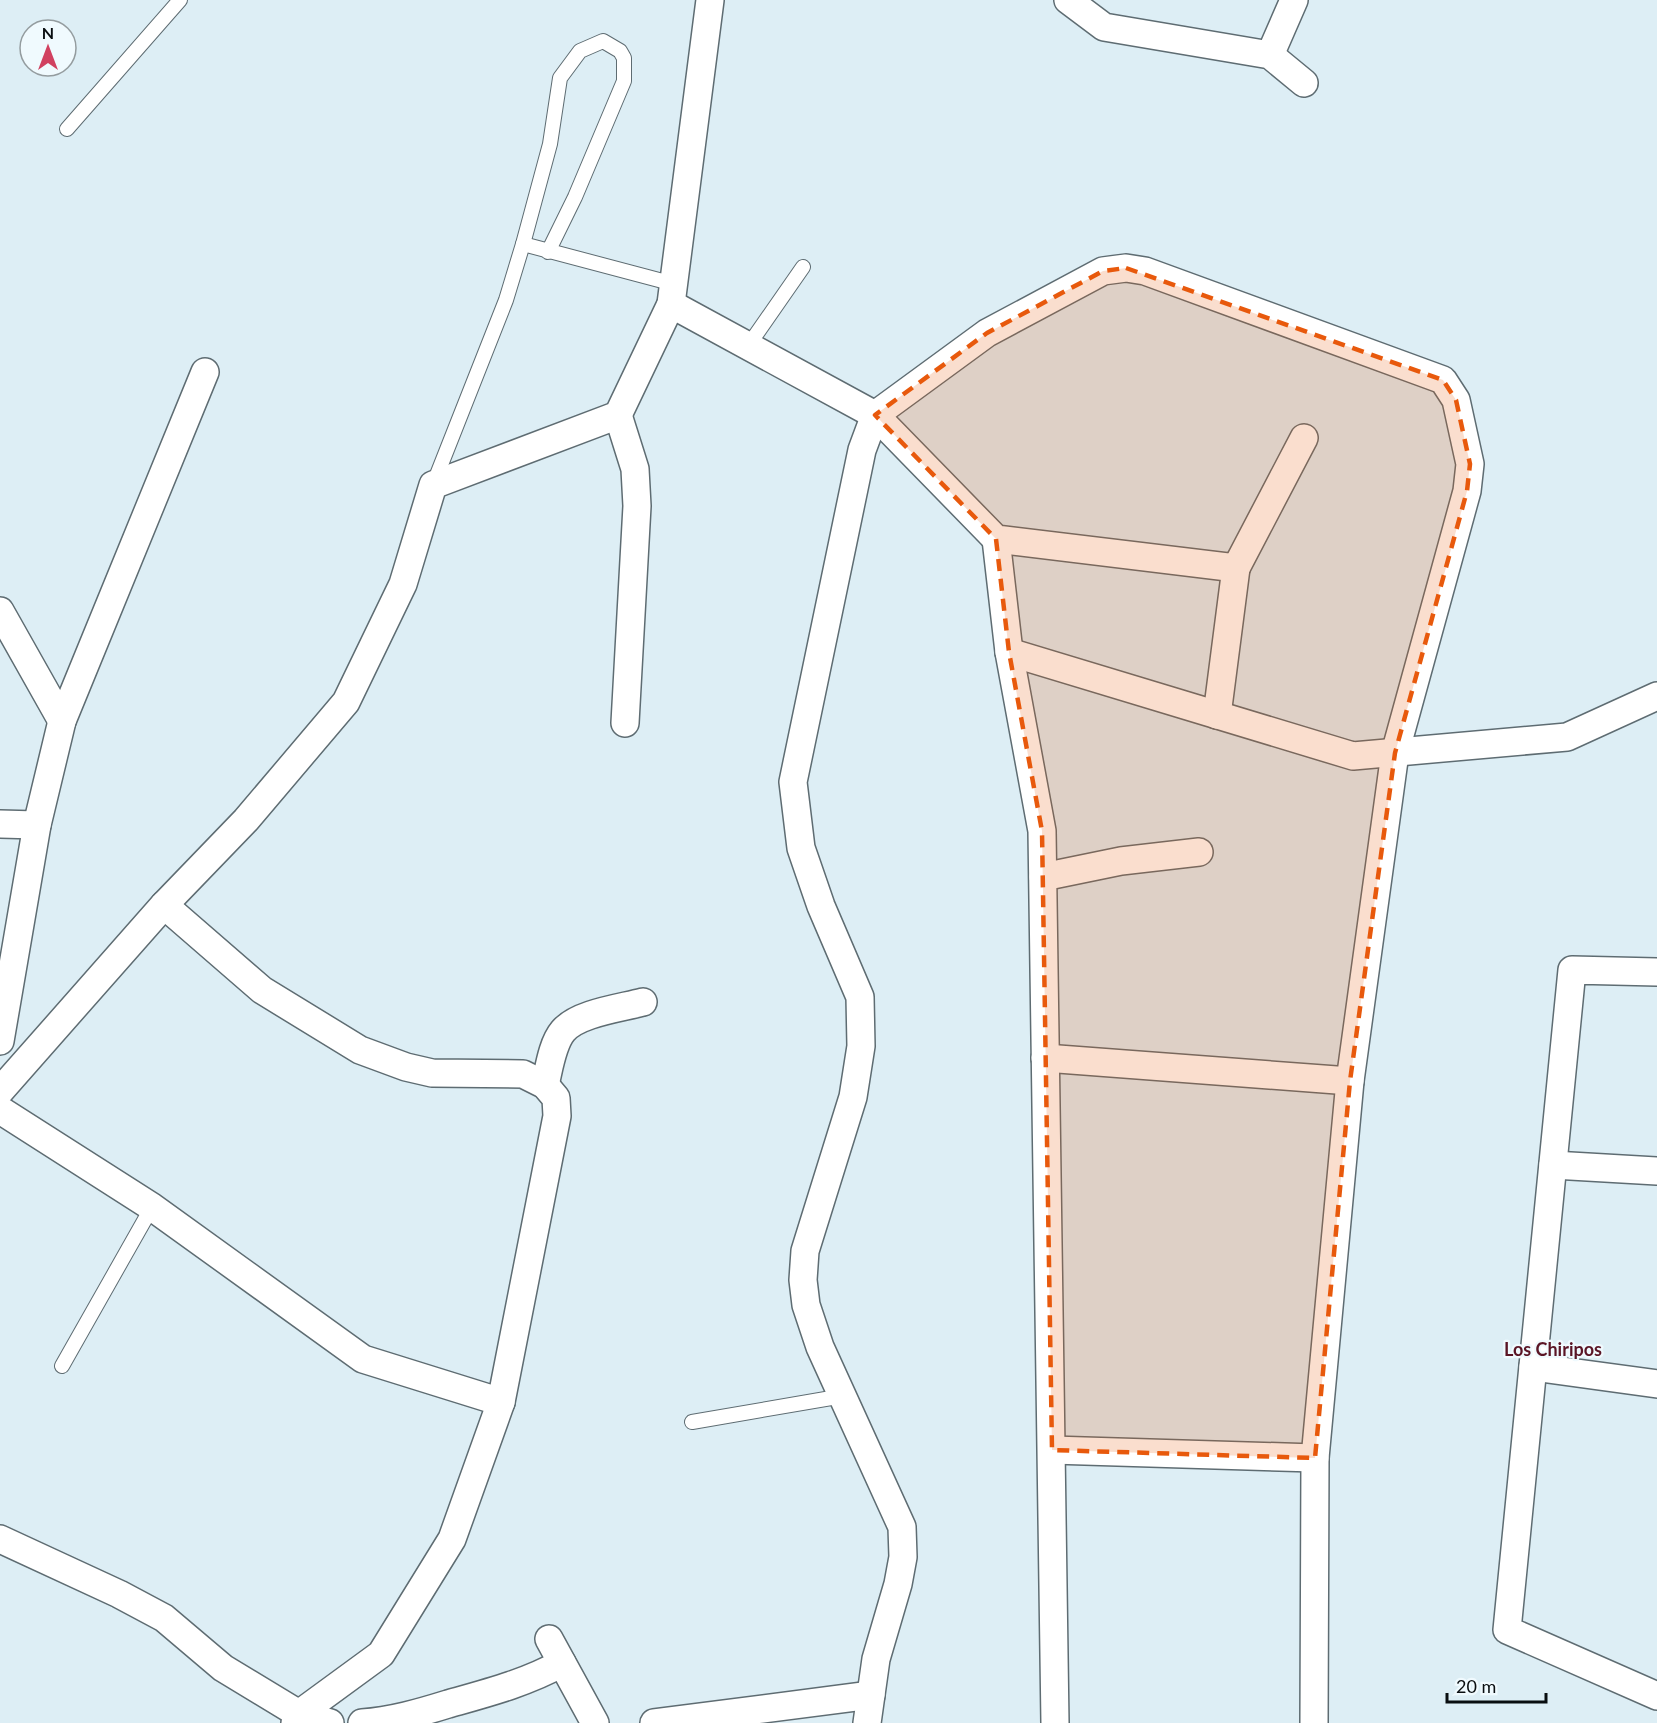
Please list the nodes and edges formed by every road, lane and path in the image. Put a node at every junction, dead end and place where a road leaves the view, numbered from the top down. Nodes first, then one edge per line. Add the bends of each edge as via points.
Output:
1 (180, 0) edge
2 (710, 0) edge
3 (1068, 0) edge
4 (1294, 0) edge
5 (1270, 55) junction
6 (1304, 83) dead end
7 (67, 129) dead end
8 (524, 243) junction
9 (548, 252) junction
10 (803, 267) dead end
11 (672, 294) junction
12 (748, 346) junction
13 (205, 372) dead end
14 (618, 415) junction
15 (875, 415) junction
16 (1304, 438) dead end
17 (433, 485) junction
18 (996, 539) junction
19 (1236, 568) junction
20 (0, 611) edge
21 (1009, 652) junction
22 (1657, 696) edge
23 (1217, 715) junction
24 (62, 721) junction
25 (625, 723) dead end
26 (1395, 753) junction
27 (0, 824) edge
28 (37, 825) junction
29 (1199, 852) dead end
30 (1043, 877) junction
31 (164, 905) junction
32 (1657, 972) edge
33 (643, 1002) dead end
34 (0, 1041) edge
35 (1045, 1058) junction
36 (1350, 1081) junction
37 (545, 1085) junction
38 (0, 1091) edge
39 (0, 1110) edge
40 (1553, 1165) junction
41 (1657, 1171) edge
42 (152, 1208) junction
43 (62, 1366) dead end
44 (1533, 1367) junction
45 (1657, 1384) edge
46 (843, 1396) junction
47 (501, 1402) junction
48 (692, 1422) dead end
49 (1053, 1450) junction
50 (1315, 1458) junction
51 (0, 1539) edge
52 (549, 1640) dead end
53 (562, 1664) junction
54 (871, 1695) junction
55 (1657, 1696) edge
56 (297, 1718) edge
57 (330, 1723) edge
58 (362, 1723) edge
59 (595, 1723) edge
60 (654, 1723) edge
61 (867, 1723) edge
62 (1055, 1723) edge
63 (1314, 1723) edge

1 - 7 lane
2 - 11 street
3 - 5 street via 1104,27
4 - 5 street
5 - 6 street
8 - 9 lane
8 - 9 lane via 550,144 560,78 580,51 603,41 624,58 624,81
8 - 17 lane via 506,300
9 - 11 lane
10 - 12 lane
11 - 12 street
11 - 14 street
12 - 15 street
13 - 24 street
14 - 17 street
14 - 25 street via 635,469 637,506
15 - 18 street
15 - 26 street via 987,333 1103,271 1126,268 1145,271 1443,380 1456,400 1470,464 1467,491
15 - 46 street via 862,450 793,782 801,848 860,997 861,1046 853,1097 805,1251 803,1280 806,1305 820,1347
16 - 19 street
17 - 31 street via 402,584 346,702 246,820
18 - 19 street
18 - 21 street
19 - 23 street
20 - 24 street
21 - 23 street
21 - 30 street via 1042,831
22 - 26 street via 1568,737
23 - 26 street via 1353,756
24 - 28 street
26 - 36 street
27 - 28 street
28 - 34 street
29 - 30 street via 1121,861
30 - 35 street
31 - 37 street via 262,990 360,1050 432,1073 523,1074
31 - 38 street
32 - 40 street via 1572,970
33 - 37 street via 583,1017 563,1030
35 - 36 street
35 - 49 street
36 - 50 street
37 - 47 street via 556,1098 557,1116
39 - 42 street
40 - 41 street
40 - 44 street
42 - 43 lane
42 - 47 street via 363,1359
44 - 45 street
44 - 55 street via 1507,1630
46 - 48 lane
46 - 54 street via 902,1527 903,1557 876,1659
47 - 56 street via 452,1539 381,1654
49 - 50 street
49 - 62 street
50 - 63 street
51 - 56 street via 164,1618 223,1668
52 - 53 street
53 - 58 street via 495,1691 385,1721
53 - 59 street
54 - 60 street
54 - 61 street
56 - 57 street

